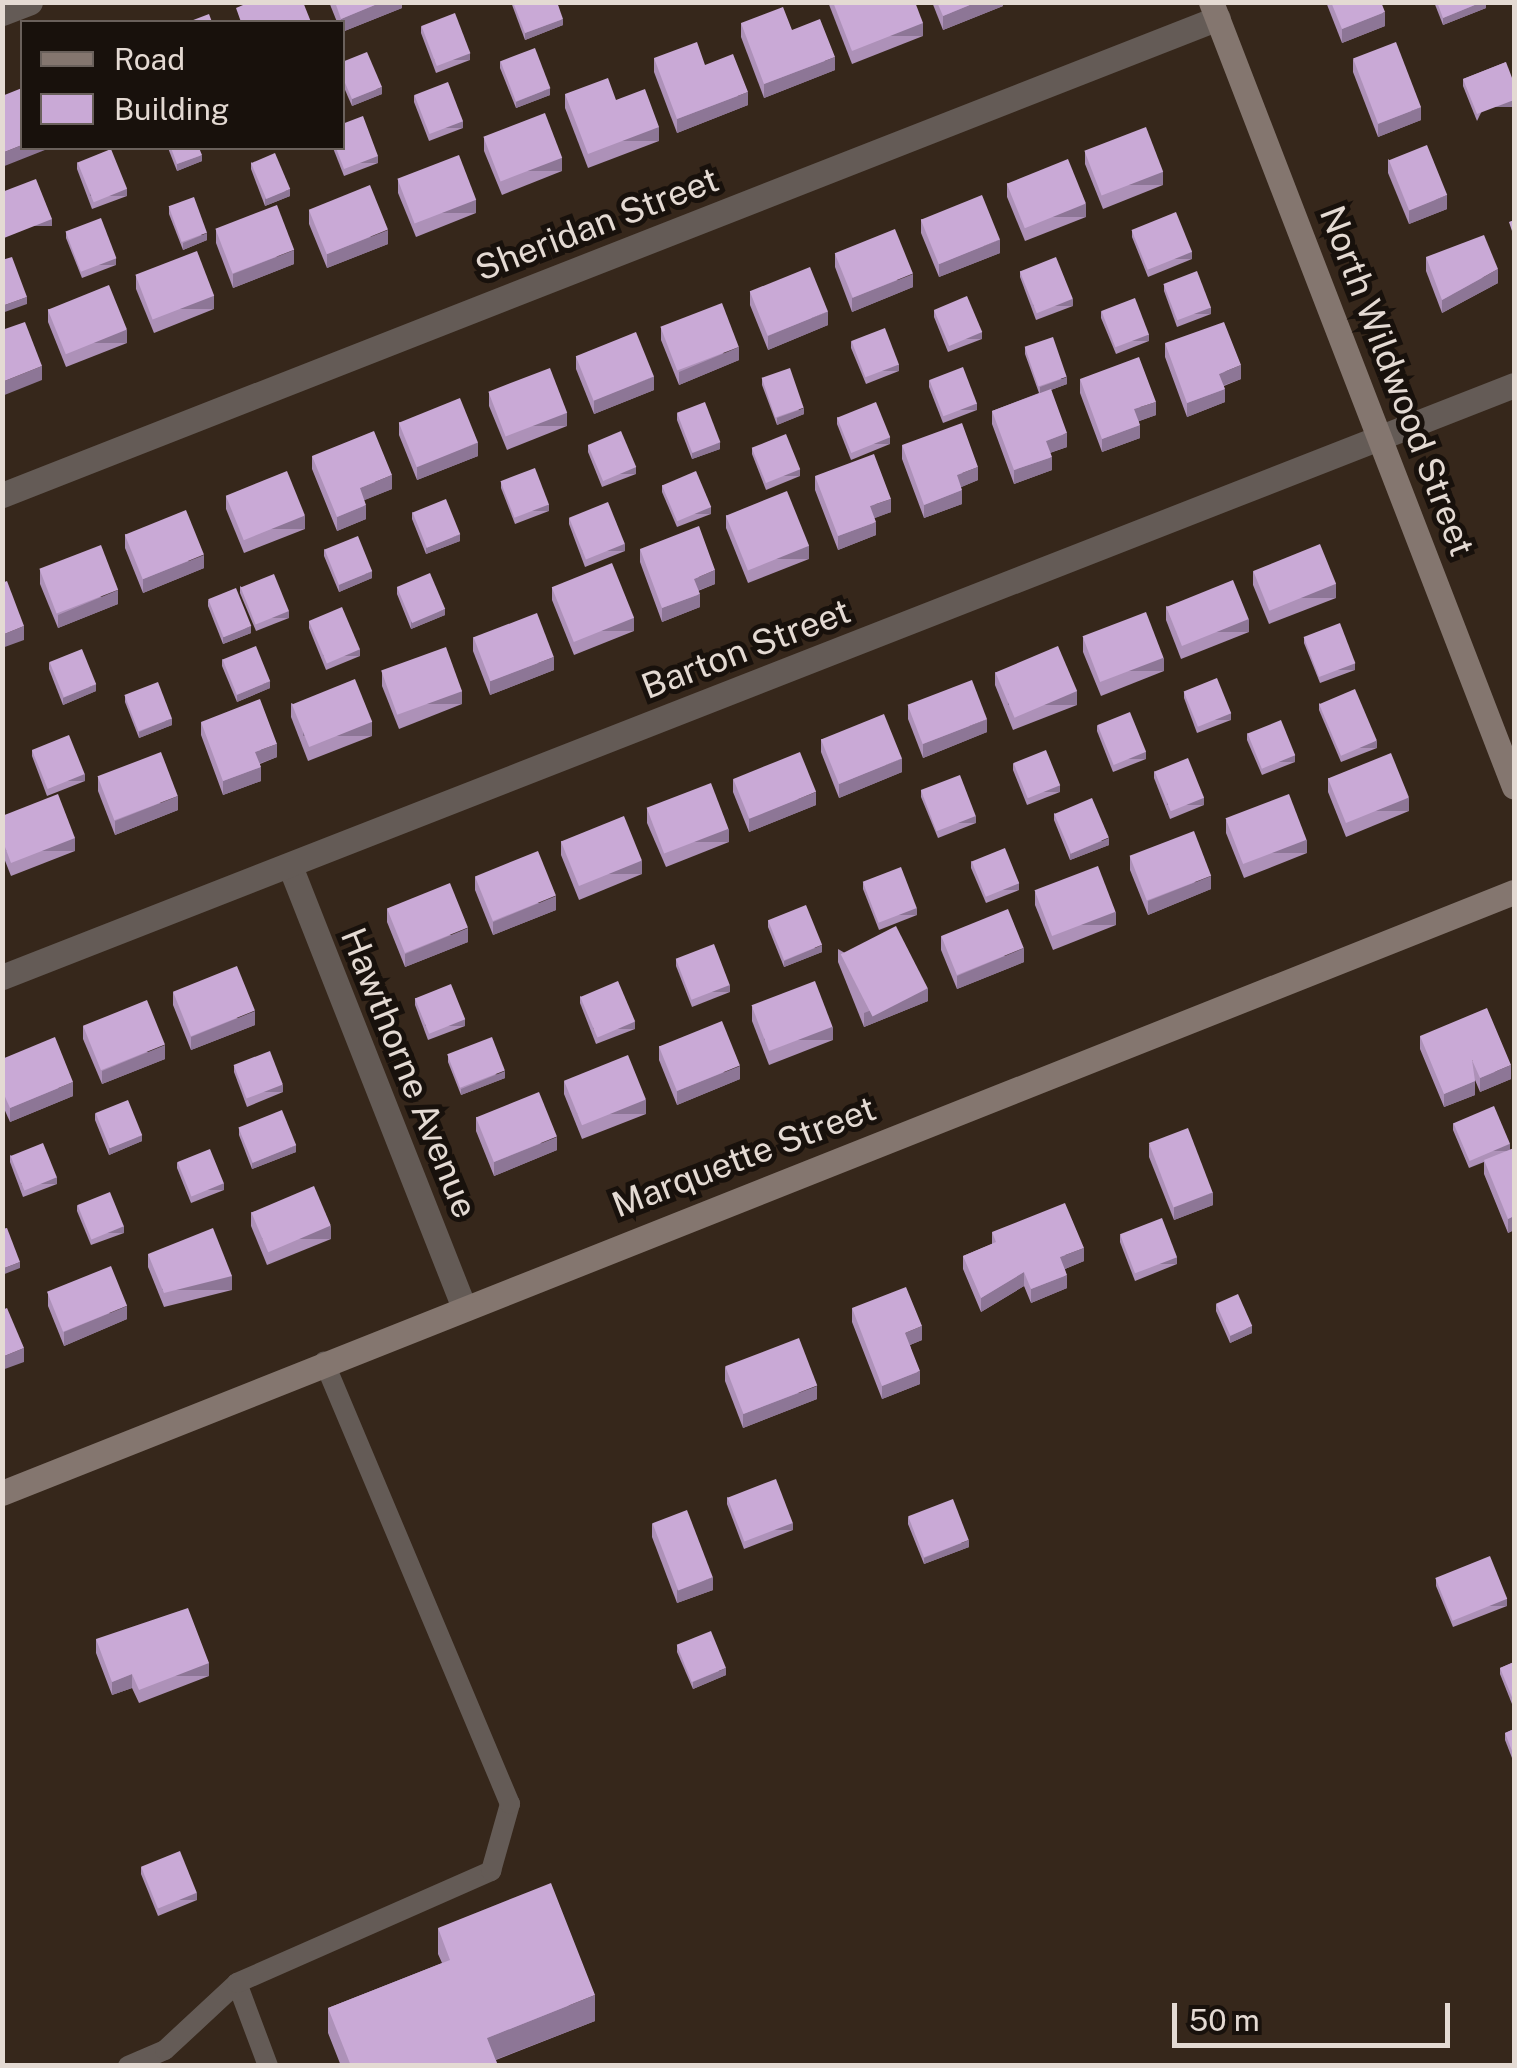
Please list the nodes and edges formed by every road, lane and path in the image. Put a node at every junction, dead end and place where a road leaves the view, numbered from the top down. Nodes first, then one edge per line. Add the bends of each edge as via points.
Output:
1 (30, 2) edge
2 (1214, 10) edge
3 (2, 13) edge
4 (1514, 385) edge
5 (1382, 437) junction
6 (2, 495) edge
7 (1514, 787) edge
8 (290, 866) junction
9 (1514, 892) edge
10 (2, 977) edge
11 (463, 1306) junction
12 (324, 1360) junction
13 (2, 1493) edge
14 (237, 1983) junction
15 (134, 2064) edge
16 (268, 2066) edge

1 - 3 street
2 - 5 street, North Wildwood Street
2 - 6 street, Sheridan Street
4 - 5 street, Barton Street
5 - 7 street, North Wildwood Street
5 - 8 street, Barton Street
8 - 10 street, Barton Street
8 - 11 street, Hawthorne Avenue
9 - 11 street, Marquette Street
11 - 12 street, Marquette Street
12 - 13 street, Marquette Street
12 - 14 lane via 510,1804 490,1871
14 - 15 lane via 165,2050
14 - 16 lane

